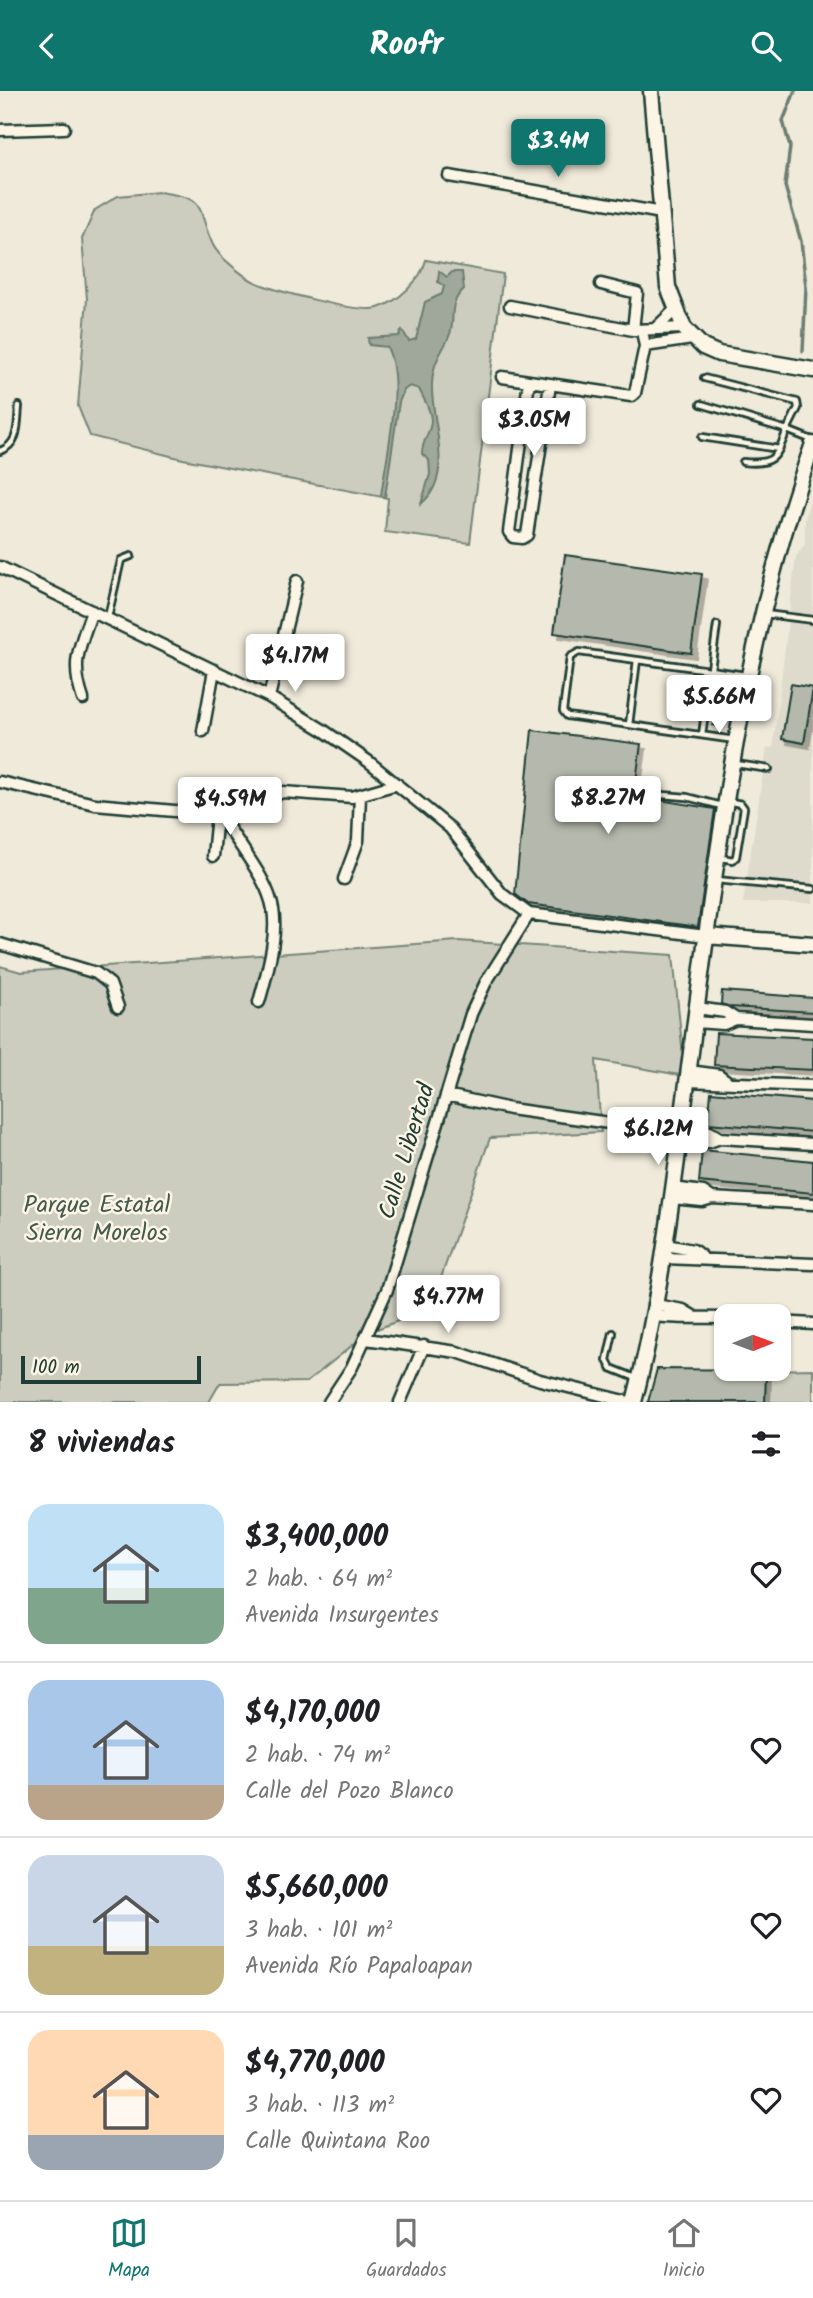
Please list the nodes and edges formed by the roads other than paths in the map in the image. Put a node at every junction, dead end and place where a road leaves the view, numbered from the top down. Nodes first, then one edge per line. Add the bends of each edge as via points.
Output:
1 (651, 91) edge
2 (64, 128) dead end
3 (0, 129) edge
4 (449, 176) dead end
5 (662, 213) junction
6 (601, 284) dead end
7 (509, 306) dead end
8 (675, 310) junction
9 (656, 328) junction
10 (638, 331) junction
11 (688, 333) junction
12 (645, 347) junction
13 (813, 370) edge
14 (502, 377) dead end
15 (704, 378) dead end
16 (529, 381) junction
17 (550, 385) junction
18 (701, 404) dead end
19 (19, 406) dead end
20 (787, 430) junction
21 (702, 437) dead end
22 (813, 442) edge
23 (779, 449) junction
24 (0, 451) edge
25 (743, 462) dead end
26 (131, 556) dead end
27 (0, 567) edge
28 (297, 581) dead end
29 (92, 611) junction
30 (764, 614) junction
31 (108, 619) junction
32 (813, 620) edge
33 (717, 625) dead end
34 (637, 660) junction
35 (214, 670) junction
36 (711, 670) junction
37 (750, 676) junction
38 (269, 697) junction
39 (83, 699) dead end
40 (629, 725) junction
41 (203, 731) dead end
42 (702, 735) junction
43 (736, 740) junction
44 (732, 763) junction
45 (769, 769) dead end
46 (0, 782) edge
47 (397, 783) junction
48 (637, 793) dead end
49 (360, 796) junction
50 (726, 804) junction
51 (218, 815) junction
52 (213, 856) dead end
53 (344, 879) dead end
54 (715, 880) junction
55 (813, 889) edge
56 (529, 914) junction
57 (706, 936) junction
58 (0, 944) edge
59 (813, 944) edge
60 (258, 1002) dead end
61 (118, 1007) dead end
62 (696, 1015) junction
63 (813, 1024) edge
64 (688, 1076) junction
65 (813, 1086) edge
66 (446, 1095) junction
67 (680, 1133) junction
68 (813, 1144) edge
69 (672, 1193) junction
70 (813, 1204) edge
71 (665, 1251) junction
72 (813, 1264) edge
73 (655, 1310) junction
74 (714, 1317) edge
75 (791, 1323) edge
76 (813, 1324) edge
77 (613, 1332) dead end
78 (366, 1339) junction
79 (425, 1346) junction
80 (640, 1380) junction
81 (329, 1402) edge
82 (400, 1402) edge
83 (632, 1402) edge

1 - 5 main road
2 - 3 street
4 - 5 street
5 - 8 main road via 668,287
6 - 10 street via 637,293
7 - 10 street
8 - 9 street
8 - 11 main road
9 - 10 street
9 - 11 street
10 - 12 street
11 - 12 street
11 - 13 main road via 719,354
12 - 17 street via 631,396
14 - 16 street
15 - 20 lane via 796,403
16 - 17 street
16 - 17 street via 509,532 513,537 527,534
18 - 20 lane
19 - 24 lane via 16,436
20 - 22 lane
20 - 23 lane
21 - 23 lane
22 - 30 main road
23 - 25 lane via 765,464
26 - 31 lane via 121,560
27 - 29 street
28 - 38 street
29 - 31 street
29 - 39 street via 75,665
30 - 32 lane
30 - 37 main road
31 - 35 street
33 - 36 lane
34 - 36 lane
34 - 40 lane
34 - 40 lane via 575,653 570,657 565,692 565,715
35 - 38 street
35 - 41 street
36 - 37 lane
36 - 42 lane
37 - 43 main road
38 - 47 street
40 - 42 lane
42 - 43 lane
43 - 44 main road
44 - 45 lane
44 - 50 main road
46 - 51 street via 95,804
47 - 49 street
47 - 56 street via 450,828 502,894
48 - 50 lane
49 - 51 street via 283,792
49 - 53 street via 358,841
50 - 54 main road
51 - 52 street
51 - 60 street via 266,884 274,906 273,950
54 - 55 lane
54 - 57 main road
56 - 57 street
56 - 66 street, Calle Libertad via 485,982
57 - 59 main road
57 - 62 main road
58 - 61 street via 96,973 110,984
62 - 63 street via 725,1012 736,1019
62 - 64 main road
64 - 65 street
64 - 67 main road
66 - 67 street via 510,1109
66 - 78 street, Calle Libertad via 392,1277
67 - 68 street
67 - 69 main road
69 - 70 street
69 - 71 main road
71 - 72 street
71 - 73 main road
73 - 74 street
73 - 80 main road
75 - 76 street
77 - 80 lane via 607,1360 611,1368
78 - 79 street
78 - 81 street, Calle Libertad
79 - 82 street
79 - 83 street
80 - 83 main road

